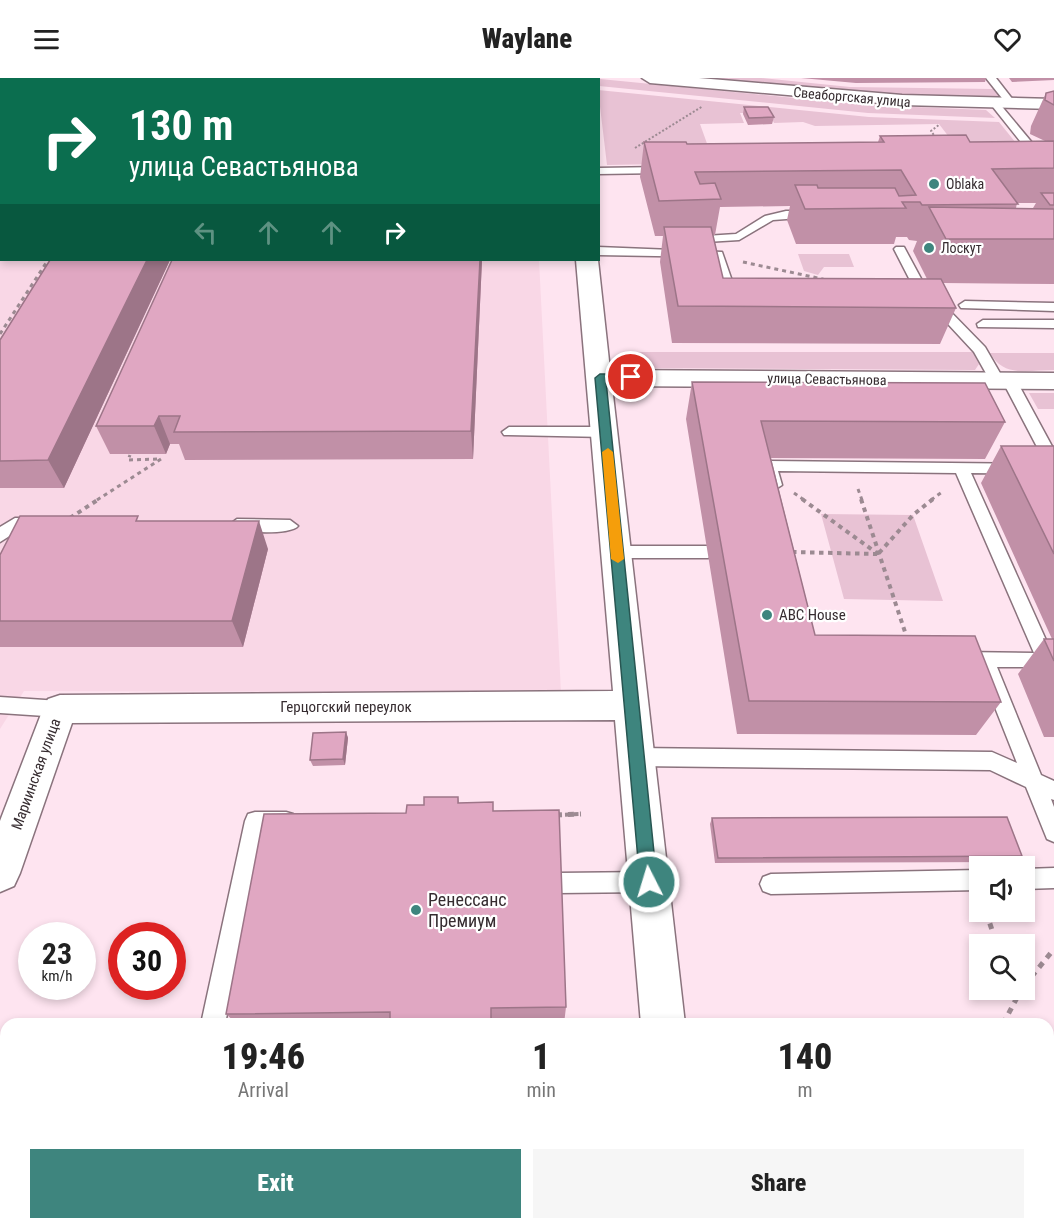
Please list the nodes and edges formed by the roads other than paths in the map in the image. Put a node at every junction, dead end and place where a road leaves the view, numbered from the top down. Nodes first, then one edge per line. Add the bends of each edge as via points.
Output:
1 (650, 78) edge
2 (991, 78) edge
3 (1054, 104) edge
4 (1004, 105) junction
5 (1029, 146) junction
6 (1048, 149) edge
7 (1044, 165) edge
8 (673, 170) edge
9 (600, 171) edge
10 (820, 214) edge
11 (900, 249) edge
12 (659, 250) junction
13 (600, 251) edge
14 (587, 261) edge
15 (743, 305) edge
16 (965, 305) dead end
17 (916, 306) edge
18 (938, 306) junction
19 (1054, 308) edge
20 (983, 324) dead end
21 (1054, 324) edge
22 (600, 378) junction
23 (1003, 381) junction
24 (1054, 381) edge
25 (509, 432) dead end
26 (606, 432) junction
27 (1054, 464) edge
28 (1054, 469) edge
29 (963, 470) junction
30 (61, 524) edge
31 (221, 525) edge
32 (290, 526) dead end
33 (0, 537) edge
34 (617, 552) junction
35 (708, 552) dead end
36 (791, 552) edge
37 (914, 659) edge
38 (985, 660) junction
39 (0, 705) edge
40 (632, 705) junction
41 (60, 709) junction
42 (636, 757) junction
43 (1034, 781) junction
44 (1054, 791) edge
45 (301, 820) edge
46 (1054, 832) edge
47 (0, 873) edge
48 (1054, 878) edge
49 (1035, 879) edge
50 (969, 880) edge
51 (649, 882) junction
52 (558, 883) edge
53 (771, 884) dead end
54 (214, 1018) edge
55 (662, 1018) edge

1 - 4 street, Свеаборгская улица via 863,99
2 - 4 lane
3 - 4 street, Свеаборгская улица
4 - 5 lane
5 - 6 lane
5 - 7 lane
8 - 9 lane
10 - 12 lane via 786,214 769,218 739,237 690,240
11 - 18 lane via 920,288
12 - 13 lane
12 - 15 lane via 718,254 731,299
14 - 22 street
16 - 19 lane
17 - 18 lane
18 - 23 lane
20 - 21 lane
22 - 23 street, улица Севастьянова
22 - 26 street
23 - 24 street, улица Севастьянова
23 - 27 lane
25 - 26 lane
26 - 34 street
28 - 29 lane
29 - 36 lane via 769,466
29 - 38 lane via 1046,660
30 - 33 lane via 15,524
31 - 32 lane
34 - 35 lane
34 - 40 street
37 - 38 lane
38 - 43 lane
39 - 41 lane
40 - 41 street, Герцогский переулок
40 - 42 street
41 - 47 street, Мариинская улица
42 - 43 lane via 992,760
42 - 51 street
43 - 44 lane
43 - 46 lane
45 - 54 lane via 255,821
48 - 49 lane
50 - 53 lane
51 - 52 lane
51 - 55 street

